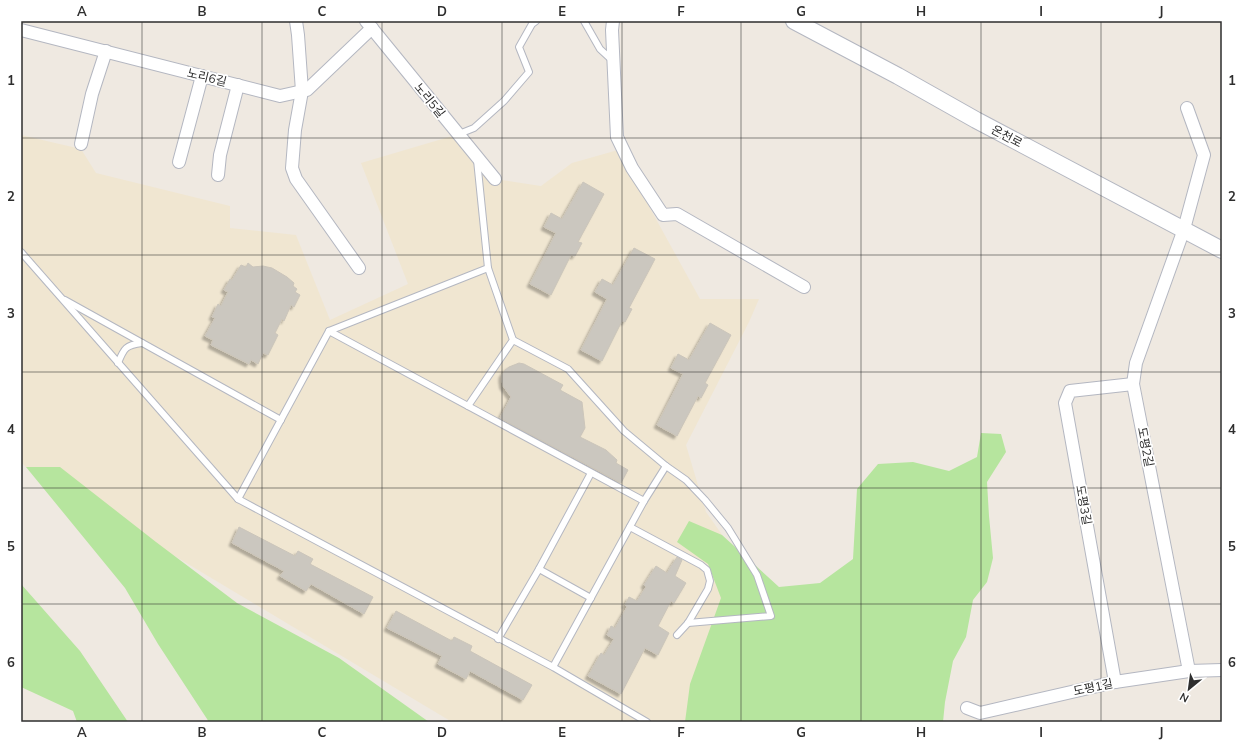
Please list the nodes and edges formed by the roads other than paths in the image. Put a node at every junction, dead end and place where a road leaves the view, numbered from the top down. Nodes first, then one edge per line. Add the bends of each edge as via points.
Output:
1 (296, 21) edge
2 (536, 21) edge
3 (584, 21) edge
4 (613, 21) edge
5 (794, 21) edge
6 (369, 25) edge
7 (21, 30) edge
8 (106, 51) junction
9 (614, 62) junction
10 (202, 76) junction
11 (238, 85) junction
12 (302, 91) junction
13 (1187, 108) dead end
14 (459, 134) junction
15 (81, 144) dead end
16 (476, 156) junction
17 (179, 162) dead end
18 (218, 175) dead end
19 (495, 179) dead end
20 (1184, 229) junction
21 (1222, 250) edge
22 (21, 252) edge
23 (360, 268) dead end
24 (488, 268) junction
25 (804, 288) dead end
26 (61, 298) junction
27 (329, 331) junction
28 (513, 340) junction
29 (143, 343) junction
30 (118, 363) junction
31 (1133, 384) junction
32 (468, 406) junction
33 (281, 420) junction
34 (666, 466) junction
35 (591, 473) junction
36 (238, 500) junction
37 (644, 501) junction
38 (630, 527) junction
39 (539, 569) junction
40 (591, 598) junction
41 (688, 623) junction
42 (677, 635) dead end
43 (498, 639) junction
44 (553, 667) junction
45 (1222, 670) edge
46 (1189, 672) junction
47 (1115, 682) junction
48 (967, 708) dead end
49 (647, 722) edge

1 - 12 street
2 - 14 lane via 519,47 529,72 504,101 474,128
3 - 9 lane via 600,49
4 - 9 street
5 - 20 street, 온천로
6 - 12 street, 노리6길 via 306,90
6 - 14 street, 노리5길
7 - 8 street, 노리6길
8 - 10 street, 노리6길
8 - 15 street via 92,94
9 - 25 street via 617,137 632,168 663,215 678,214
10 - 11 street, 노리6길
10 - 17 street
11 - 12 street, 노리6길 via 280,96
11 - 18 street via 220,156
12 - 23 street via 292,168 296,179
13 - 20 street, 도평2길 via 1204,155
14 - 16 street, 노리5길
16 - 19 street, 노리5길
16 - 24 lane
20 - 21 street, 온천로
20 - 31 street, 도평2길 via 1136,363
22 - 26 lane
24 - 27 lane
24 - 28 lane
26 - 29 lane
26 - 30 lane
27 - 32 lane
27 - 33 lane
28 - 32 lane
28 - 34 lane via 568,369 624,431
29 - 30 lane via 126,347
29 - 33 lane
30 - 36 lane
31 - 46 street, 도평2길
31 - 47 street, 도평3길 via 1070,391 1066,403
32 - 35 lane
33 - 36 lane
34 - 37 lane
34 - 41 lane via 686,480 728,528 757,575 771,616
35 - 37 lane
35 - 39 lane
36 - 43 lane
37 - 38 lane
38 - 40 lane
38 - 41 lane via 707,570 710,581 708,589
39 - 40 lane
39 - 43 lane
40 - 44 lane
41 - 42 lane
43 - 44 lane
44 - 49 lane
45 - 46 street, 도평1길
46 - 47 street, 도평1길
47 - 48 street, 도평1길 via 980,714

